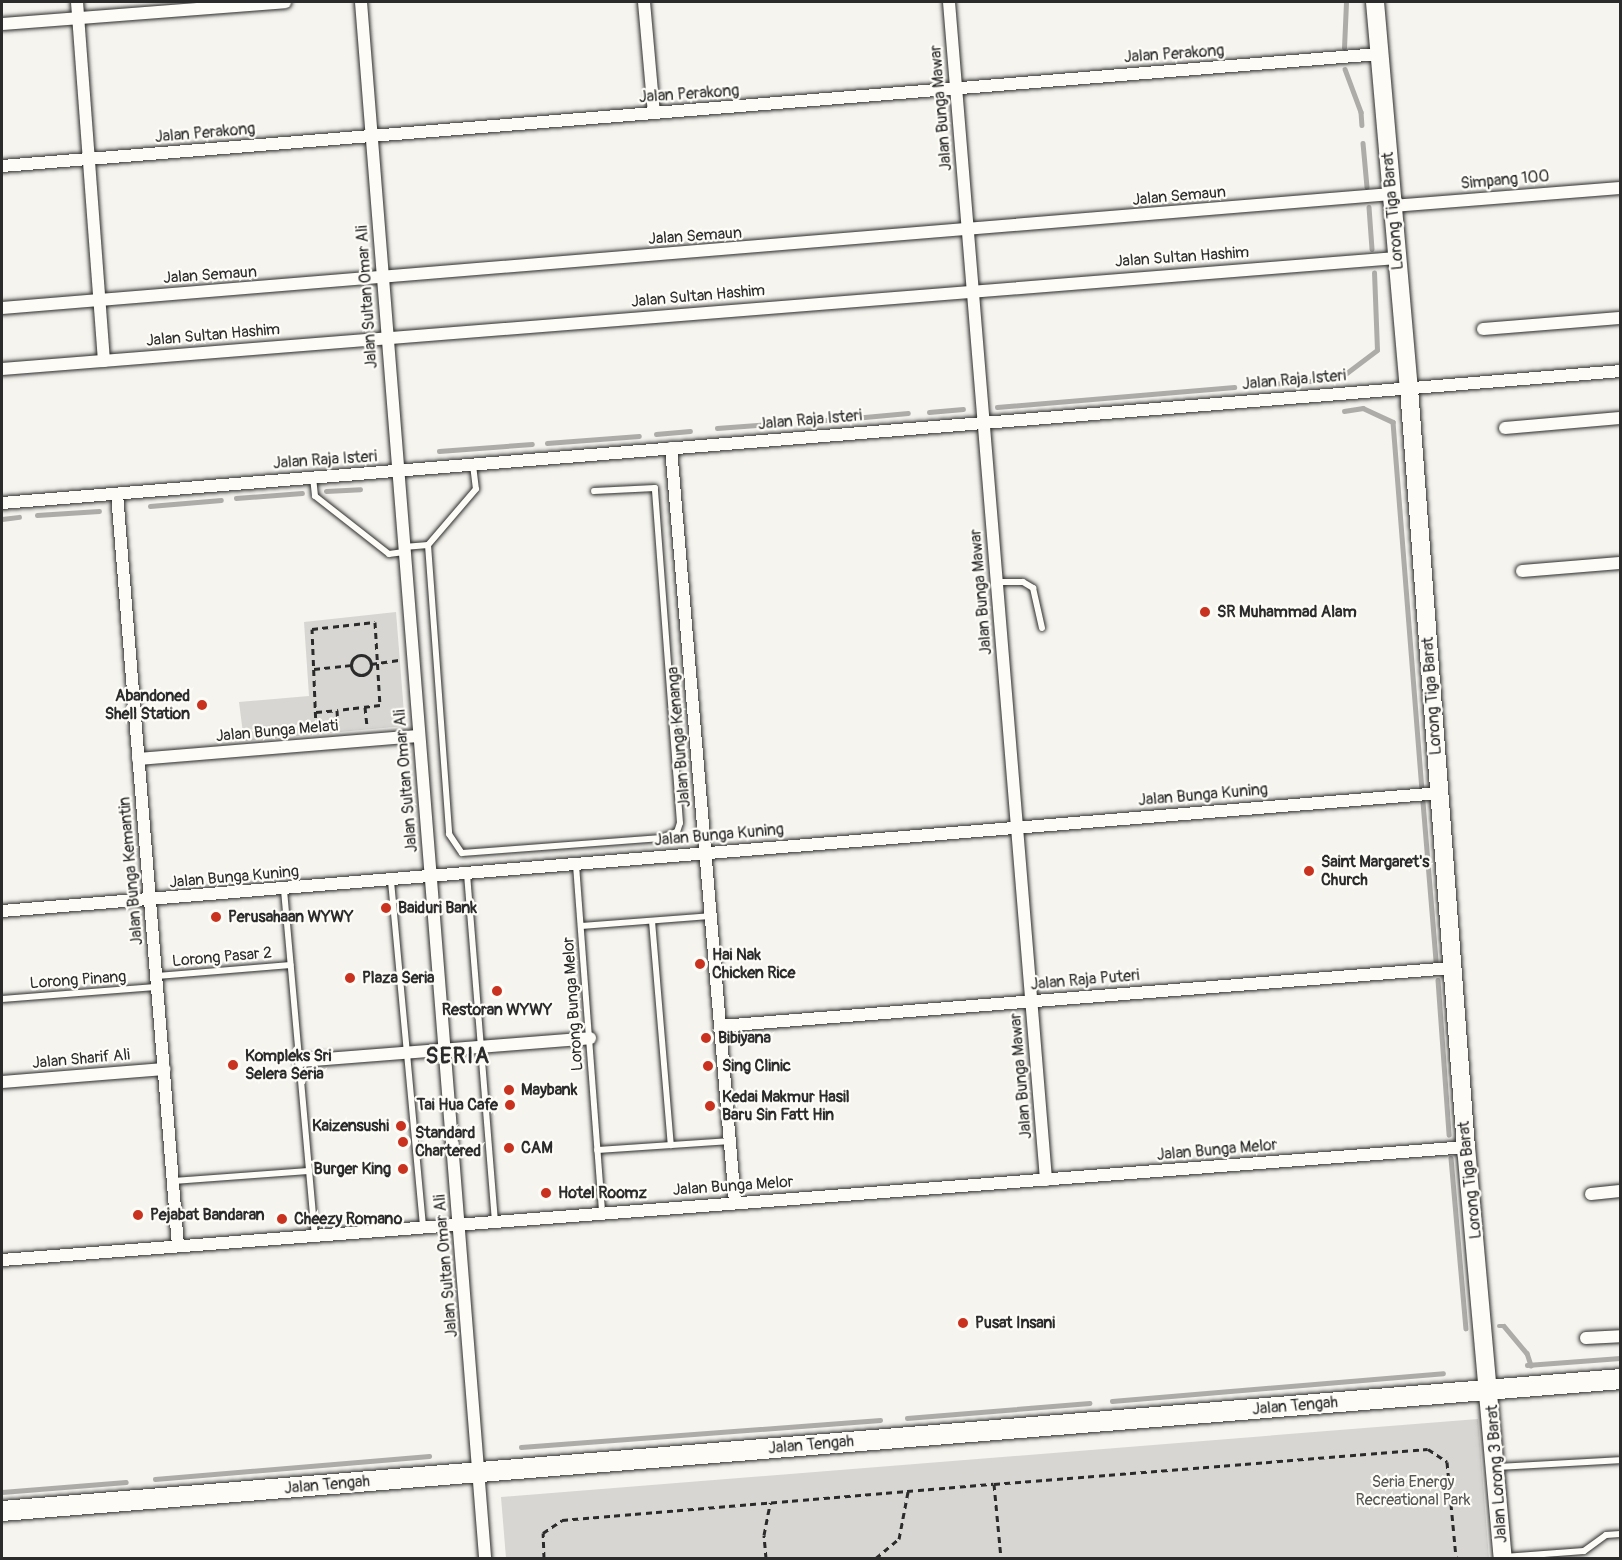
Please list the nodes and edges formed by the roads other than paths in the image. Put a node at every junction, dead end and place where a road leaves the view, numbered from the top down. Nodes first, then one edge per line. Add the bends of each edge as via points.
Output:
1 (77, 2) edge
2 (285, 2) edge
3 (361, 2) edge
4 (644, 2) edge
5 (949, 2) edge
6 (1375, 2) edge
7 (79, 17) junction
8 (2, 24) edge
9 (1380, 54) junction
10 (956, 87) junction
11 (654, 112) junction
12 (371, 136) junction
13 (88, 159) junction
14 (2, 166) edge
15 (1620, 188) edge
16 (1391, 200) junction
17 (968, 231) junction
18 (1397, 258) junction
19 (382, 278) junction
20 (972, 290) junction
21 (99, 300) junction
22 (2, 308) edge
23 (1620, 318) edge
24 (1483, 329) dead end
25 (387, 338) junction
26 (104, 361) junction
27 (2, 369) edge
28 (1620, 370) edge
29 (1410, 387) junction
30 (1620, 418) edge
31 (983, 422) junction
32 (1505, 428) dead end
33 (671, 447) junction
34 (473, 465) junction
35 (397, 471) junction
36 (313, 477) junction
37 (594, 491) dead end
38 (117, 494) junction
39 (2, 503) edge
40 (428, 545) junction
41 (405, 550) junction
42 (1620, 563) edge
43 (1522, 571) dead end
44 (996, 582) junction
45 (1042, 628) dead end
46 (418, 736) junction
47 (138, 759) junction
48 (1438, 793) junction
49 (1017, 827) junction
50 (705, 852) junction
51 (576, 865) junction
52 (466, 874) junction
53 (431, 877) junction
54 (391, 881) junction
55 (284, 890) junction
56 (150, 901) junction
57 (2, 911) edge
58 (710, 916) junction
59 (652, 921) junction
60 (581, 926) junction
61 (291, 964) junction
62 (1452, 968) junction
63 (156, 982) junction
64 (2, 999) edge
65 (1031, 1001) junction
66 (720, 1026) junction
67 (590, 1038) junction
68 (481, 1046) junction
69 (443, 1049) junction
70 (407, 1052) junction
71 (300, 1061) junction
72 (164, 1069) junction
73 (2, 1082) edge
74 (728, 1141) junction
75 (671, 1145) junction
76 (1467, 1147) junction
77 (597, 1150) junction
78 (309, 1172) junction
79 (1047, 1180) junction
80 (172, 1181) junction
81 (1620, 1191) edge
82 (1591, 1194) dead end
83 (735, 1203) junction
84 (602, 1212) junction
85 (495, 1220) junction
86 (459, 1223) junction
87 (423, 1226) junction
88 (315, 1234) junction
89 (178, 1246) junction
90 (2, 1260) edge
91 (1620, 1336) edge
92 (1586, 1338) dead end
93 (1620, 1379) edge
94 (1491, 1390) junction
95 (1620, 1460) edge
96 (1496, 1467) junction
97 (478, 1473) junction
98 (2, 1511) edge
99 (1620, 1533) edge
100 (485, 1558) edge
101 (1503, 1558) edge

1 - 7 street
2 - 7 street
3 - 12 street, Jalan Sultan Omar Ali
4 - 11 street
5 - 10 street, Jalan Bunga Mawar
6 - 9 main road, Lorong Tiga Barat
7 - 8 street
7 - 13 street
9 - 10 street, Jalan Perakong
9 - 16 main road, Lorong Tiga Barat
10 - 11 street, Jalan Perakong
10 - 17 street, Jalan Bunga Mawar
11 - 12 street, Jalan Perakong
12 - 13 street, Jalan Perakong
12 - 19 street, Jalan Sultan Omar Ali
13 - 14 street, Jalan Perakong
13 - 21 street
15 - 16 street, Simpang 100
16 - 17 street, Jalan Semaun
16 - 18 main road, Lorong Tiga Barat
17 - 19 street, Jalan Semaun
17 - 20 street, Jalan Bunga Mawar
18 - 20 street, Jalan Sultan Hashim
18 - 29 main road, Lorong Tiga Barat
19 - 21 street, Jalan Semaun
19 - 25 street, Jalan Sultan Omar Ali
20 - 25 street, Jalan Sultan Hashim
20 - 31 street, Jalan Bunga Mawar
21 - 22 street, Jalan Semaun
21 - 26 street
23 - 24 street
25 - 26 street, Jalan Sultan Hashim
25 - 35 street, Jalan Sultan Omar Ali
26 - 27 street, Jalan Sultan Hashim
28 - 29 street, Jalan Raja Isteri
29 - 31 street, Jalan Raja Isteri
29 - 48 main road, Lorong Tiga Barat
30 - 32 street
31 - 33 street, Jalan Raja Isteri
31 - 44 street, Jalan Bunga Mawar
33 - 34 street, Jalan Raja Isteri
33 - 50 street, Jalan Bunga Kenanga
34 - 35 street, Jalan Raja Isteri
34 - 40 lane via 476,489
35 - 36 street, Jalan Raja Isteri
35 - 41 street, Jalan Sultan Omar Ali
36 - 38 street, Jalan Raja Isteri
36 - 41 lane via 315,496 389,554
37 - 40 lane via 656,488 680,814 677,832 670,837 469,854 456,848 449,834
38 - 39 street, Jalan Raja Isteri
38 - 47 street, Jalan Bunga Kemantin
40 - 41 lane
41 - 46 street, Jalan Sultan Omar Ali
42 - 43 street
44 - 45 lane via 1023,582 1034,588
44 - 49 street, Jalan Bunga Mawar
46 - 47 street, Jalan Bunga Melati
46 - 53 street, Jalan Sultan Omar Ali
47 - 56 street, Jalan Bunga Kemantin
48 - 49 street, Jalan Bunga Kuning
48 - 62 main road, Lorong Tiga Barat
49 - 50 street, Jalan Bunga Kuning
49 - 65 street, Jalan Bunga Mawar
50 - 51 street, Jalan Bunga Kuning
50 - 58 street, Jalan Bunga Kenanga
51 - 52 street, Jalan Bunga Kuning
51 - 60 lane, Lorong Bunga Melor
52 - 53 street, Jalan Bunga Kuning
52 - 68 lane
53 - 54 street, Jalan Bunga Kuning
53 - 69 street, Jalan Sultan Omar Ali
54 - 55 street, Jalan Bunga Kuning
54 - 70 lane
55 - 56 street, Jalan Bunga Kuning
55 - 61 lane
56 - 57 street, Jalan Bunga Kuning
56 - 63 street, Jalan Bunga Kemantin
58 - 59 lane
58 - 66 street, Jalan Bunga Kenanga
59 - 60 lane
59 - 75 lane
60 - 67 lane, Lorong Bunga Melor
61 - 63 lane, Lorong Pasar 2
61 - 71 lane
62 - 65 street, Jalan Raja Puteri
62 - 76 main road, Lorong Tiga Barat
63 - 64 lane, Lorong Pinang
63 - 72 street, Jalan Bunga Kemantin
65 - 66 street, Jalan Raja Puteri
65 - 79 street, Jalan Bunga Mawar
66 - 74 street, Jalan Bunga Kenanga
67 - 68 street
67 - 77 lane, Lorong Bunga Melor
68 - 69 street
68 - 85 lane
69 - 70 street
69 - 86 street, Jalan Sultan Omar Ali
70 - 71 street
70 - 87 lane
71 - 78 lane
72 - 73 street, Jalan Sharif Ali
72 - 80 street, Jalan Bunga Kemantin
74 - 75 lane
74 - 83 street, Jalan Bunga Kenanga
75 - 77 lane
76 - 79 street, Jalan Bunga Melor
76 - 94 main road, Lorong Tiga Barat
77 - 84 lane, Lorong Bunga Melor
78 - 80 lane
78 - 88 lane
79 - 83 street, Jalan Bunga Melor
80 - 89 street, Jalan Bunga Kemantin
81 - 82 street
83 - 84 street, Jalan Bunga Melor
84 - 85 street, Jalan Bunga Melor
85 - 86 street, Jalan Bunga Melor
86 - 87 street, Jalan Bunga Melor
86 - 97 street, Jalan Sultan Omar Ali
87 - 88 street, Jalan Bunga Melor
88 - 89 street, Jalan Bunga Melor
89 - 90 street, Jalan Bunga Melor
91 - 92 street
93 - 94 main road, Jalan Tengah
94 - 96 main road, Jalan Lorong 3 Barat
94 - 97 main road, Jalan Tengah
95 - 96 lane
96 - 101 main road, Jalan Lorong 3 Barat
97 - 98 main road, Jalan Tengah
97 - 100 street, Jalan Sultan Omar Ali
99 - 101 lane via 1606,1534 1584,1551

